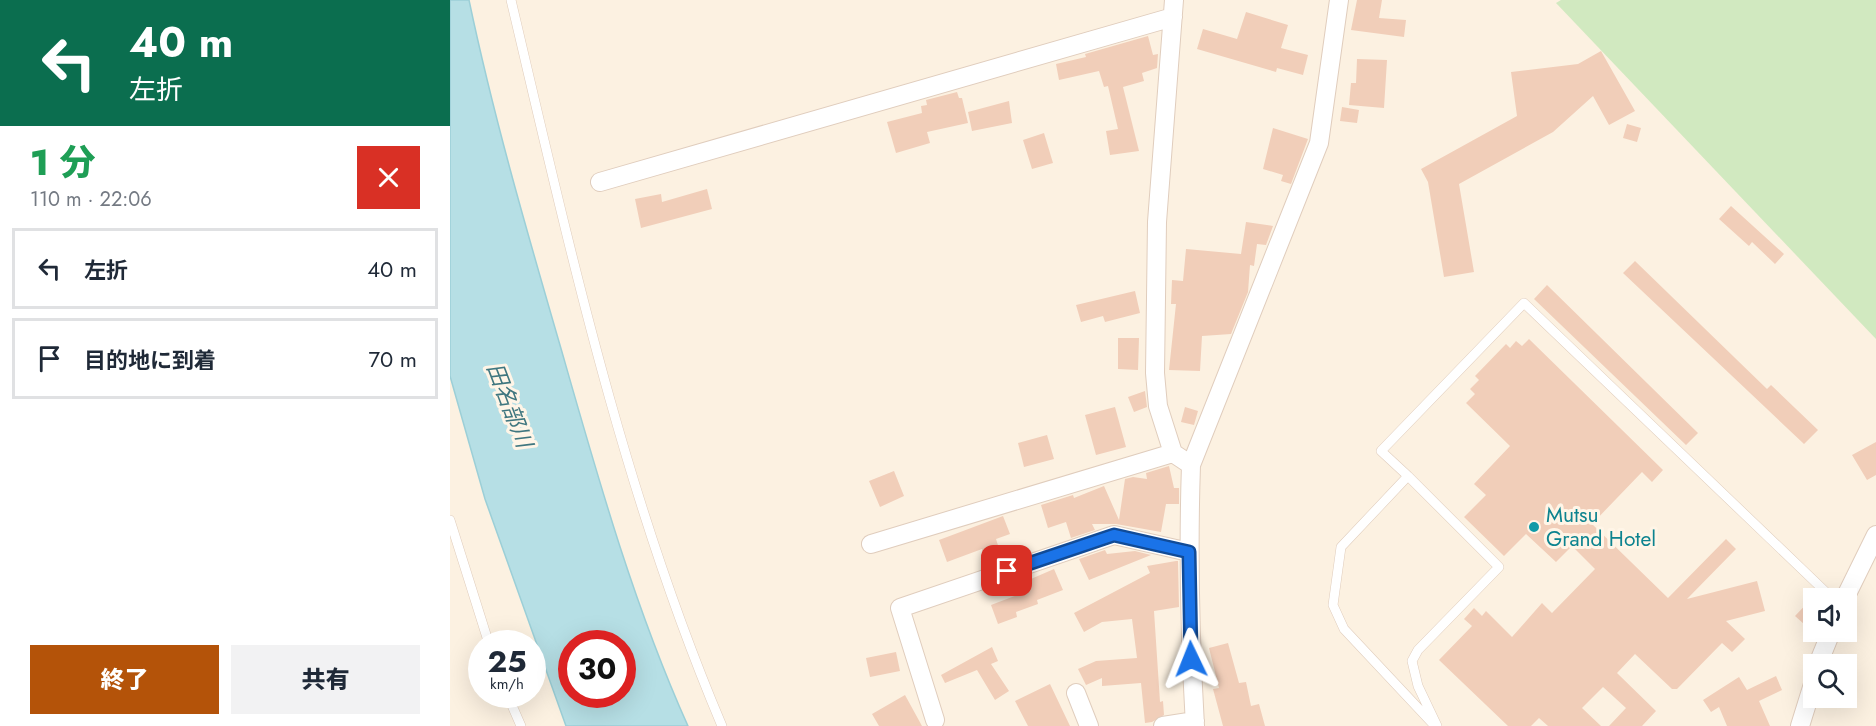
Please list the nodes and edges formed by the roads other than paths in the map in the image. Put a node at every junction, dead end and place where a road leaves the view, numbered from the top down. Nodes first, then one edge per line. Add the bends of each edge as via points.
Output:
1 (511, 0) edge
2 (1339, 0) edge
3 (1174, 8) edge
4 (600, 182) dead end
5 (1173, 453) junction
6 (1191, 465) junction
7 (1408, 476) junction
8 (450, 520) edge
9 (1876, 535) edge
10 (871, 544) dead end
11 (1189, 552) junction
12 (1822, 588) edge
13 (1850, 588) edge
14 (485, 630) edge
15 (1076, 693) dead end
16 (513, 708) edge
17 (1806, 708) edge
18 (935, 720) dead end
19 (1195, 723) edge
20 (521, 726) edge
21 (722, 726) edge
22 (1089, 726) edge
23 (1163, 726) edge
24 (1436, 726) edge
25 (1800, 726) edge

1 - 21 lane via 581,292 630,472 700,675
2 - 6 street via 1319,143
3 - 4 street
3 - 5 street via 1157,222 1155,373 1158,406
5 - 6 street
5 - 10 street
6 - 11 street
7 - 12 lane via 1382,451 1524,303
7 - 24 lane via 1341,547 1333,605 1344,629
7 - 24 lane via 1499,567 1427,640 1412,662
8 - 14 lane
9 - 13 street
11 - 18 street via 1114,535 900,608
11 - 19 street
15 - 22 street
16 - 20 lane
17 - 25 street
19 - 23 street

